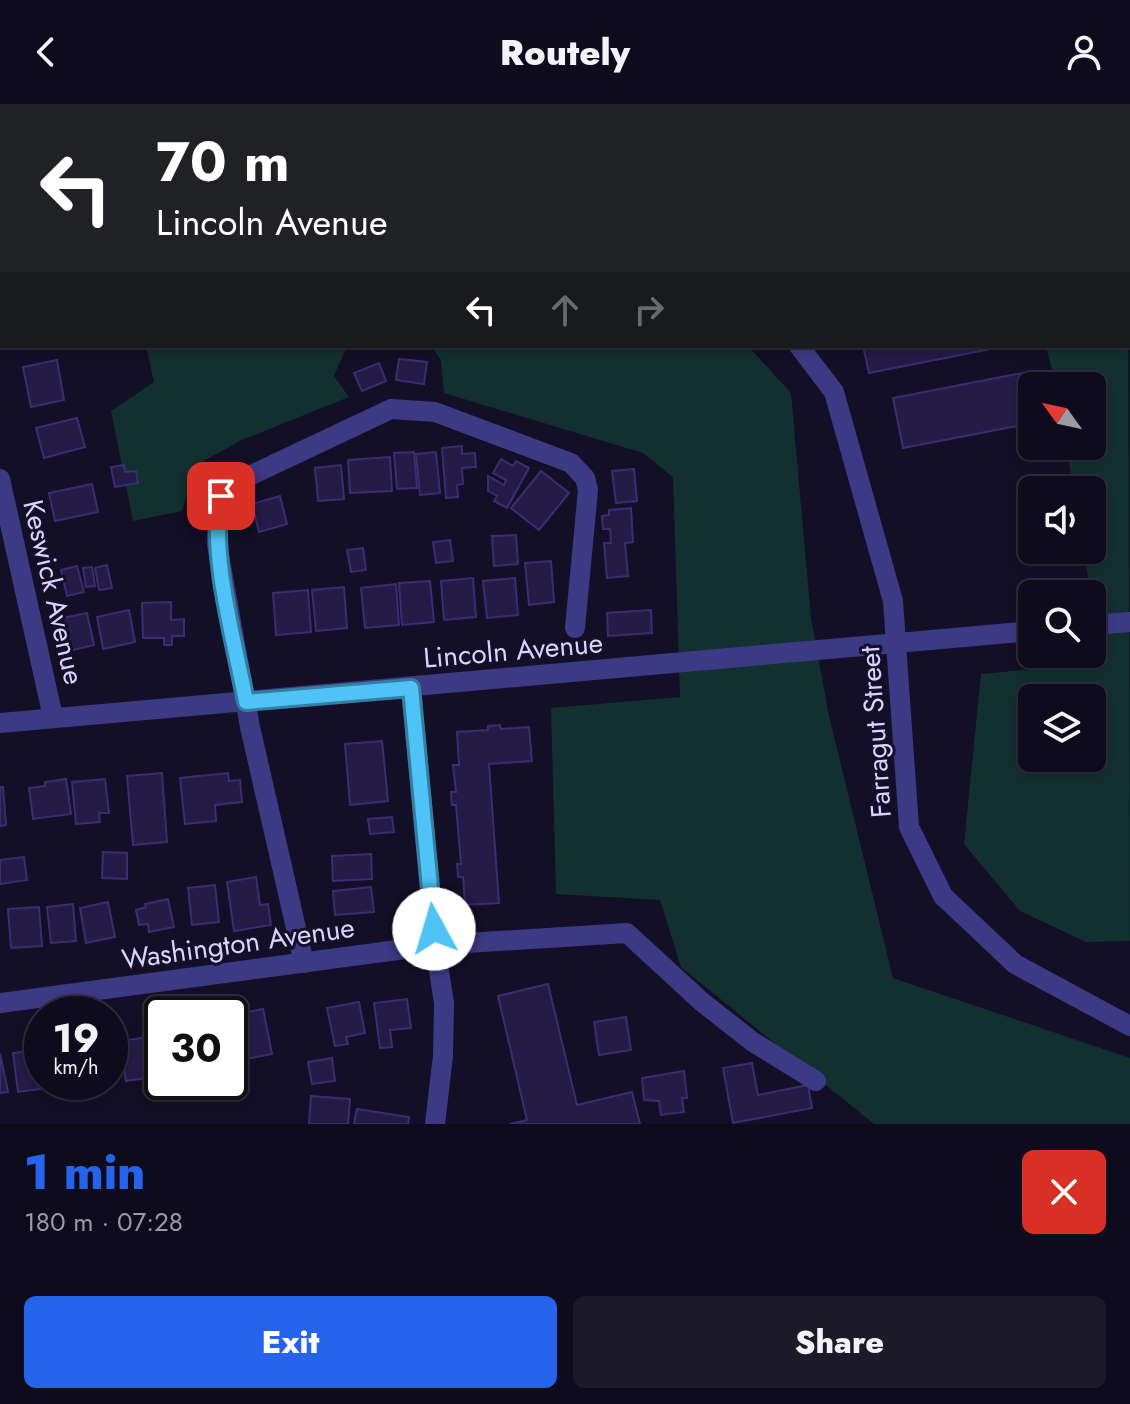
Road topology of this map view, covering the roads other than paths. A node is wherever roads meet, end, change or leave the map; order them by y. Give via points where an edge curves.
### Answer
1 (801, 348) edge
2 (0, 479) edge
3 (1130, 622) edge
4 (1106, 624) edge
5 (575, 628) dead end
6 (1018, 632) edge
7 (411, 688) junction
8 (246, 702) junction
9 (53, 717) junction
10 (0, 723) edge
11 (435, 945) junction
12 (304, 963) junction
13 (0, 1003) edge
14 (1130, 1026) edge
15 (816, 1081) dead end
16 (435, 1124) edge

1 - 14 street, Farragut Street via 834,392 893,601 909,827 943,896 1015,964
2 - 9 street, Keswick Avenue
3 - 4 street
5 - 8 street via 588,490 578,469 435,412 391,409 238,478 221,496 217,544
6 - 7 street, Lincoln Avenue
7 - 8 street, Lincoln Avenue
7 - 11 street
8 - 9 street, Lincoln Avenue
8 - 12 street
9 - 10 street, Lincoln Avenue
11 - 12 street, Washington Avenue
11 - 15 street, Washington Avenue via 627,933 753,1042
11 - 16 street via 444,1003
12 - 13 street, Washington Avenue

